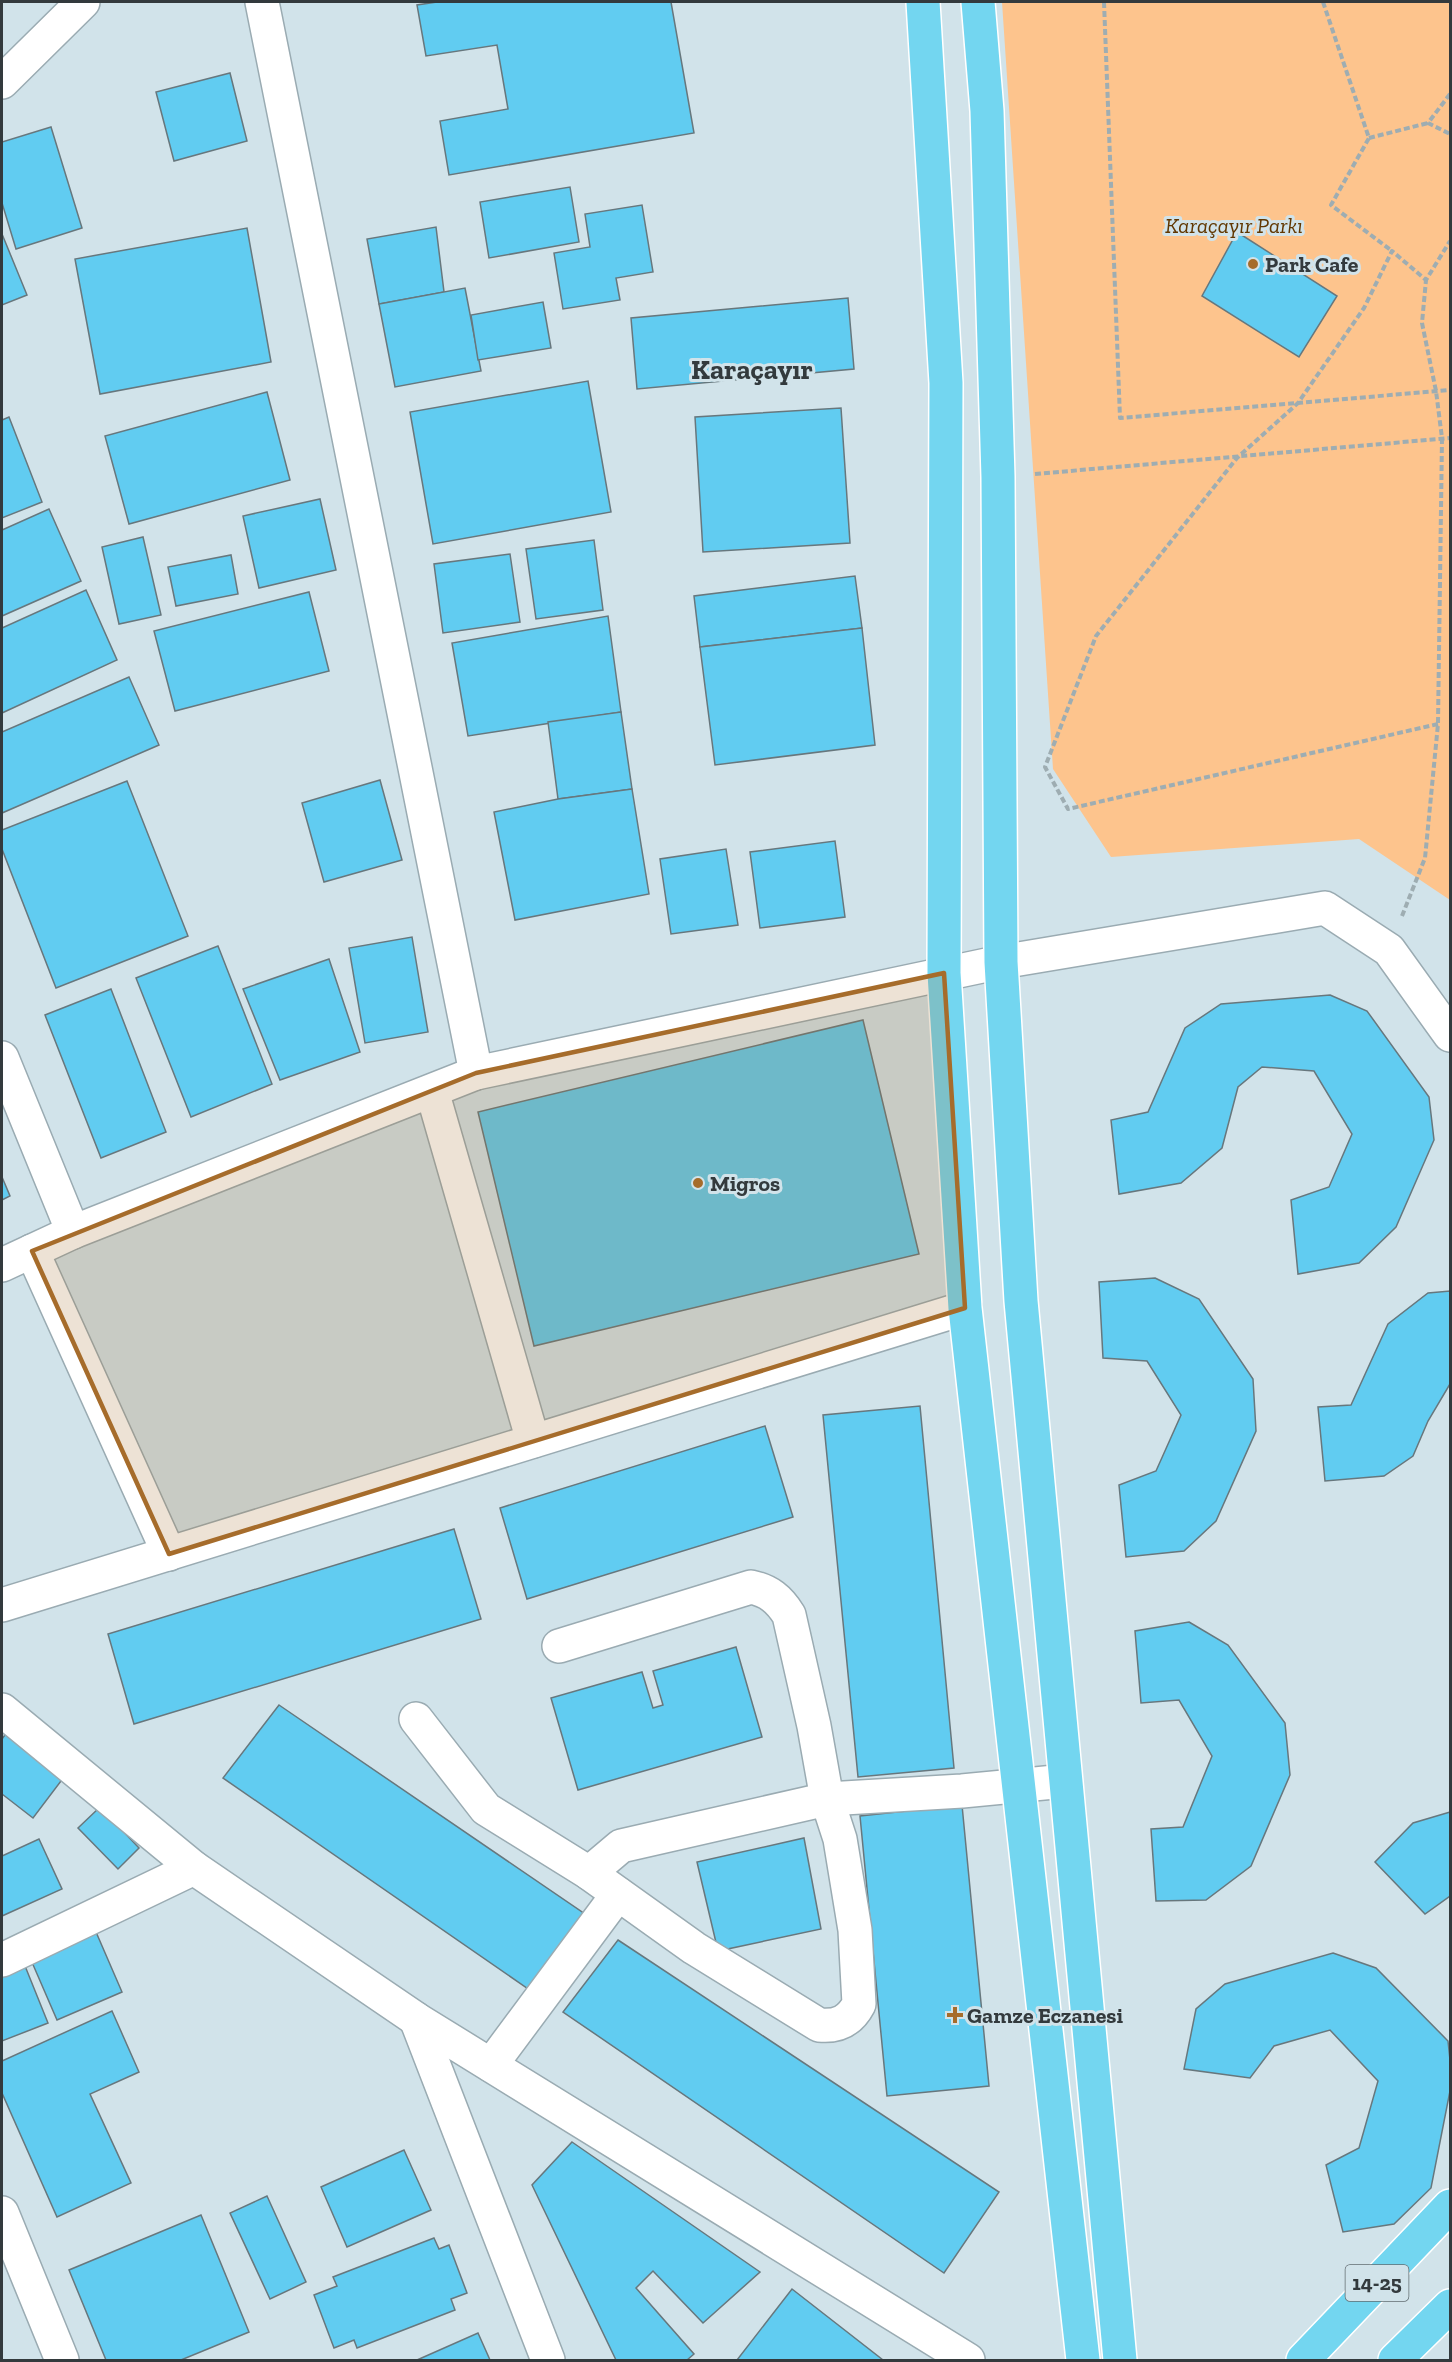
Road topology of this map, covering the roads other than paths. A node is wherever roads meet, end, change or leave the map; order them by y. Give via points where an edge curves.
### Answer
1 (83, 2) edge
2 (262, 2) edge
3 (923, 2) edge
4 (978, 2) edge
5 (2, 82) edge
6 (1001, 962) junction
7 (944, 973) junction
8 (1450, 1035) edge
9 (2, 1058) edge
10 (476, 1073) junction
11 (432, 1091) junction
12 (73, 1232) junction
13 (32, 1251) junction
14 (2, 1265) edge
15 (964, 1308) junction
16 (533, 1441) junction
17 (169, 1554) junction
18 (2, 1605) edge
19 (560, 1646) dead end
20 (2, 1710) edge
21 (416, 1719) dead end
22 (1065, 1781) junction
23 (1019, 1787) junction
24 (827, 1799) junction
25 (194, 1868) junction
26 (589, 1873) junction
27 (618, 1894) junction
28 (2, 1960) edge
29 (416, 2019) junction
30 (491, 2066) junction
31 (1450, 2206) edge
32 (2, 2213) edge
33 (1450, 2306) edge
34 (62, 2361) edge
35 (548, 2361) edge
36 (968, 2361) edge
37 (1083, 2361) edge
38 (1120, 2361) edge
39 (1303, 2361) edge
40 (1395, 2361) edge

1 - 5 street
2 - 10 street
3 - 7 main road via 946,383
4 - 6 main road via 987,111 998,477
6 - 7 street
6 - 8 street via 1324,908 1389,950
6 - 22 main road via 1022,1301
7 - 10 street
7 - 15 main road
9 - 12 street
10 - 11 street
11 - 12 street
11 - 16 street
12 - 13 street
13 - 14 street
13 - 17 street
15 - 16 street
15 - 23 main road
16 - 17 street
17 - 18 street
19 - 24 street via 751,1587 772,1594 789,1615
20 - 25 street
21 - 26 street via 486,1809
22 - 23 street
22 - 38 main road
23 - 24 street
23 - 37 main road
24 - 26 street via 621,1846
24 - 27 street via 840,1839 855,1930 859,2004 843,2022 819,2025
25 - 28 street
25 - 29 street
26 - 27 street
27 - 30 street
29 - 30 street
29 - 35 street
30 - 36 street
31 - 39 main road, 14-25
32 - 34 street
33 - 40 main road, 14-25

